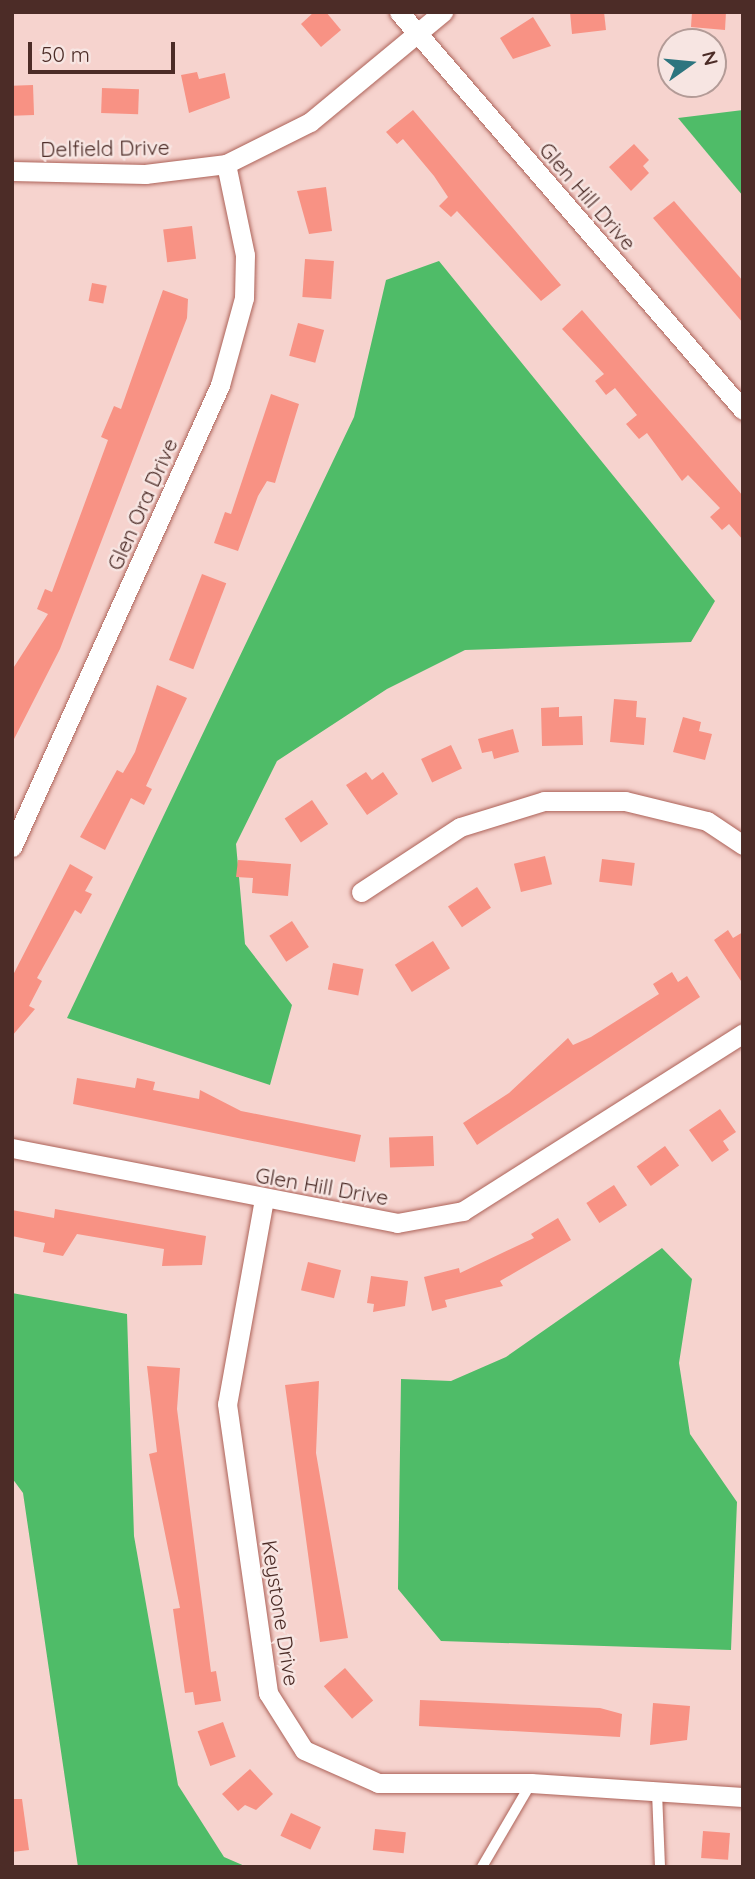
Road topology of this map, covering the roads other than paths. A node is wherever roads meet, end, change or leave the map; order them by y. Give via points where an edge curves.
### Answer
1 (400, 12) edge
2 (443, 12) edge
3 (417, 33) junction
4 (226, 164) junction
5 (12, 172) edge
6 (743, 410) edge
7 (743, 845) edge
8 (12, 847) edge
9 (361, 892) dead end
10 (743, 1033) edge
11 (12, 1148) edge
12 (264, 1199) junction
13 (531, 1783) junction
14 (657, 1791) junction
15 (743, 1797) edge
16 (482, 1867) edge
17 (660, 1867) edge

1 - 3 street, Glen Hill Drive
2 - 3 street, Delfield Drive
3 - 4 street, Delfield Drive via 310,122
3 - 6 street, Glen Hill Drive
4 - 5 street, Delfield Drive via 145,174
4 - 8 street, Glen Ora Drive via 245,255 244,288 220,385
7 - 9 street via 707,821 625,801 544,801 460,827
10 - 12 street, Glen Hill Drive via 463,1211 397,1223
11 - 12 street, Glen Hill Drive
12 - 13 street, Keystone Drive via 227,1404 268,1693 304,1750 378,1783
13 - 14 street, Keystone Drive
13 - 16 lane
14 - 15 street, Keystone Drive
14 - 17 lane

